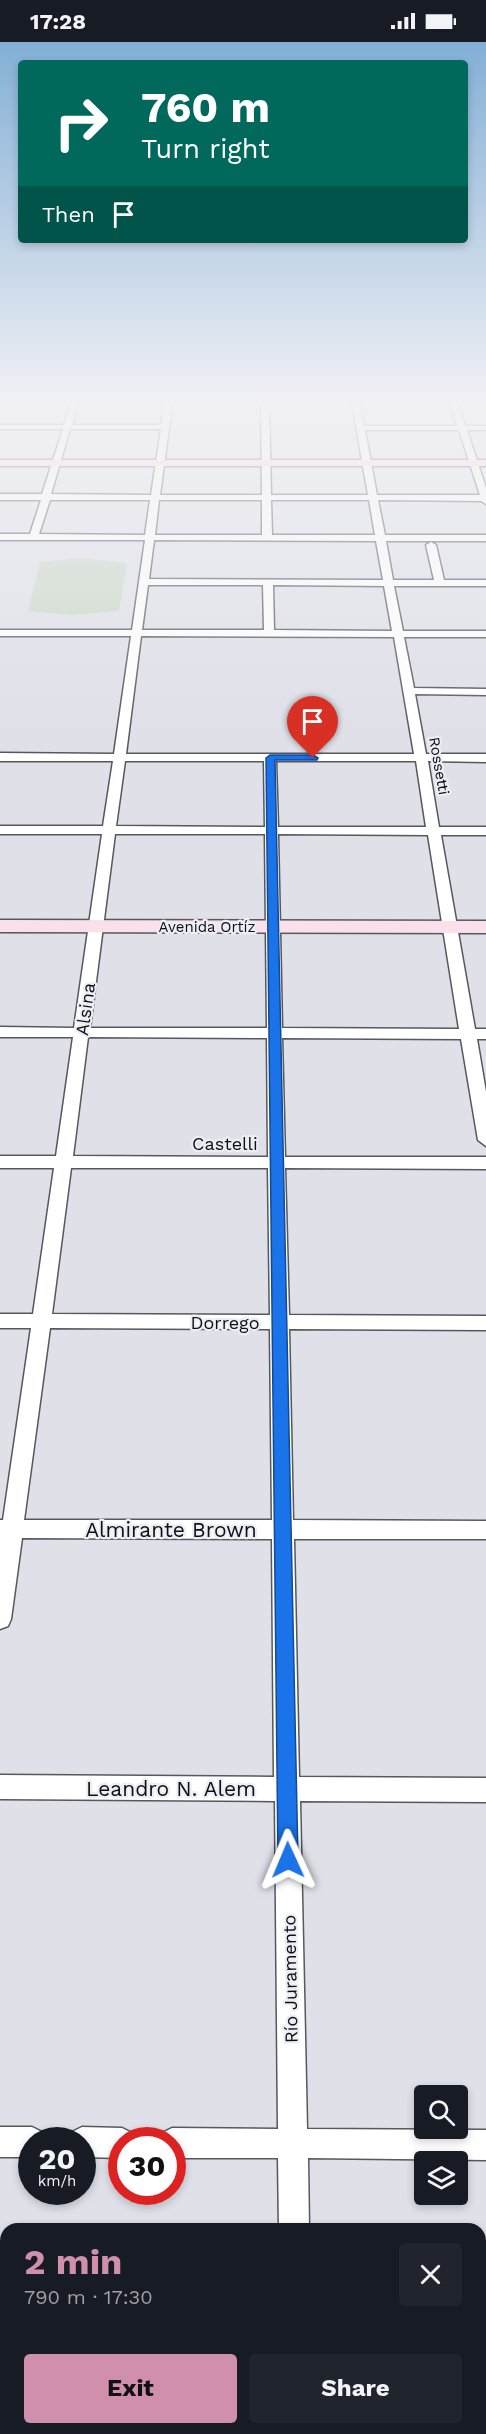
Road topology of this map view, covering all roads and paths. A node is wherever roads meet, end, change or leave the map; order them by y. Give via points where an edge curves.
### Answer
1 (42, 510) edge
2 (153, 510) edge
3 (266, 510) edge
4 (375, 510) edge
5 (0, 537) edge
6 (34, 537) junction
7 (150, 537) junction
8 (267, 537) junction
9 (380, 538) junction
10 (486, 538) edge
11 (431, 545) dead end
12 (144, 582) junction
13 (268, 582) junction
14 (389, 583) junction
15 (440, 583) junction
16 (486, 583) edge
17 (0, 633) edge
18 (137, 633) junction
19 (268, 633) junction
20 (398, 634) junction
21 (486, 634) edge
22 (409, 691) junction
23 (486, 692) edge
24 (0, 757) edge
25 (120, 757) junction
26 (270, 758) junction
27 (421, 758) junction
28 (486, 758) edge
29 (0, 830) edge
30 (110, 830) junction
31 (272, 831) junction
32 (433, 831) junction
33 (486, 831) edge
34 (0, 926) edge
35 (97, 926) junction
36 (273, 927) junction
37 (450, 927) junction
38 (486, 927) edge
39 (0, 1032) edge
40 (82, 1032) junction
41 (275, 1033) junction
42 (468, 1034) junction
43 (486, 1034) edge
44 (486, 1140) edge
45 (0, 1162) edge
46 (64, 1162) junction
47 (277, 1163) junction
48 (486, 1163) edge
49 (0, 1321) edge
50 (41, 1321) junction
51 (279, 1322) junction
52 (486, 1323) edge
53 (6, 1528) edge
54 (282, 1529) junction
55 (486, 1530) edge
56 (0, 1618) edge
57 (0, 1787) edge
58 (287, 1789) junction
59 (486, 1790) edge
60 (0, 2142) edge
61 (18, 2142) edge
62 (186, 2143) edge
63 (292, 2144) junction
64 (486, 2145) edge
65 (294, 2223) edge

1 - 6 street
2 - 7 street, Alsina
3 - 8 street
4 - 9 street, Rossetti
5 - 6 street
6 - 7 street
7 - 8 street
7 - 12 street, Alsina
8 - 9 street
9 - 10 street
9 - 14 street, Rossetti
11 - 15 street
12 - 13 street
12 - 18 street, Alsina
13 - 14 street
13 - 19 street
14 - 15 street
14 - 20 street, Rossetti
15 - 16 street
17 - 18 street
18 - 19 street
18 - 25 street, Alsina
19 - 20 street
20 - 21 street
20 - 22 street, Rossetti
22 - 23 street
22 - 27 street, Rossetti
24 - 25 street
25 - 26 street
25 - 30 street, Alsina
26 - 27 street
26 - 31 street, Río Juramento
27 - 28 street
27 - 32 street, Rossetti
29 - 30 street
30 - 31 street
30 - 35 street, Alsina
31 - 32 street
31 - 36 street, Río Juramento
32 - 33 street
32 - 37 street, Rossetti
34 - 35 main road, Avenida Ortíz
35 - 36 main road, Avenida Ortíz
35 - 40 street, Alsina
36 - 37 main road, Avenida Ortíz
36 - 41 street, Río Juramento
37 - 38 main road, Avenida Ortíz
37 - 42 street, Rossetti
39 - 40 street
40 - 41 street
40 - 46 street, Alsina
41 - 42 street
41 - 47 street, Río Juramento
42 - 43 street
42 - 44 street, Rossetti
45 - 46 street, Castelli
46 - 47 street, Castelli
46 - 50 street, Alsina
47 - 48 street, Castelli
47 - 51 street, Río Juramento
49 - 50 street, Dorrego
50 - 51 street, Dorrego
50 - 53 street, Alsina
51 - 52 street, Dorrego
51 - 54 street, Río Juramento
53 - 54 street, Almirante Brown
53 - 56 street, Alsina
54 - 55 street, Almirante Brown
54 - 58 street, Río Juramento
57 - 58 street, Leandro N. Alem
58 - 59 street, Leandro N. Alem
58 - 63 street, Río Juramento
60 - 61 street
62 - 63 street
63 - 64 street
63 - 65 street, Río Juramento

